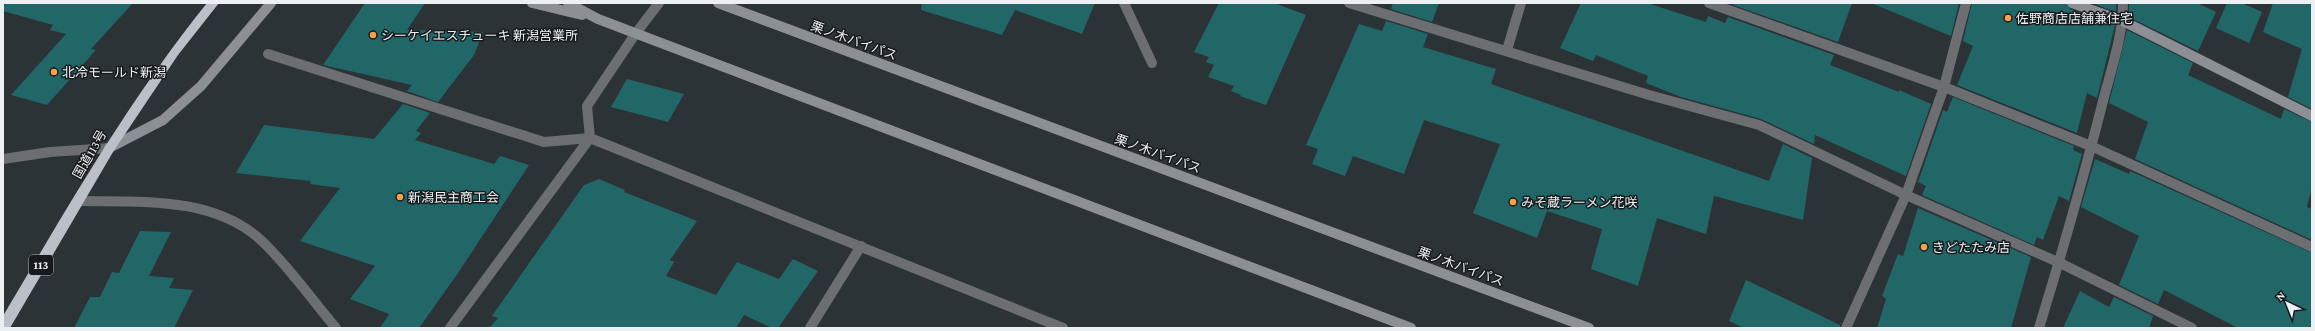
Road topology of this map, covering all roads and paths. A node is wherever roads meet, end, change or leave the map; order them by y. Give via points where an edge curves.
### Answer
1 (213, 3) edge
2 (271, 3) edge
3 (532, 3) edge
4 (568, 3) edge
5 (660, 3) edge
6 (718, 3) edge
7 (1124, 3) edge
8 (1349, 3) edge
9 (1521, 3) edge
10 (1709, 3) edge
11 (1966, 3) edge
12 (2072, 3) edge
13 (2123, 3) edge
14 (598, 18) junction
15 (2123, 21) junction
16 (636, 33) junction
17 (1507, 50) junction
18 (268, 54) dead end
19 (1152, 64) dead end
20 (1944, 87) junction
21 (2312, 116) edge
22 (590, 138) junction
23 (2092, 146) junction
24 (109, 148) junction
25 (3, 159) edge
26 (1906, 195) junction
27 (79, 201) junction
28 (861, 246) junction
29 (2312, 247) edge
30 (2060, 262) junction
31 (3, 328) edge
32 (336, 328) edge
33 (450, 328) edge
34 (810, 328) edge
35 (1063, 328) edge
36 (1411, 328) edge
37 (1589, 328) edge
38 (1846, 328) edge
39 (2039, 328) edge
40 (2192, 328) edge

1 - 24 highway, 国道113号 / 113 via 169,58
2 - 24 main road via 200,86 163,120
3 - 14 main road
4 - 14 main road
5 - 16 street
6 - 37 main road, 栗ノ木バイパス
7 - 19 street
8 - 17 street
9 - 17 street
10 - 20 street
11 - 20 street
12 - 15 main road
13 - 15 street
14 - 16 main road
15 - 21 main road
15 - 23 street
16 - 22 street via 587,106
16 - 36 main road
17 - 26 street via 1649,95 1759,126
18 - 22 street via 544,142
20 - 23 street
20 - 26 street
22 - 28 street
22 - 33 street
23 - 29 street
23 - 30 street
24 - 25 street via 50,152
24 - 27 highway, 国道113号 / 113
26 - 30 street
26 - 38 street
27 - 31 highway, 国道113号 / 113
27 - 32 street via 159,202 200,208 234,221 263,242
28 - 34 street
28 - 35 street
30 - 39 street
30 - 40 street

